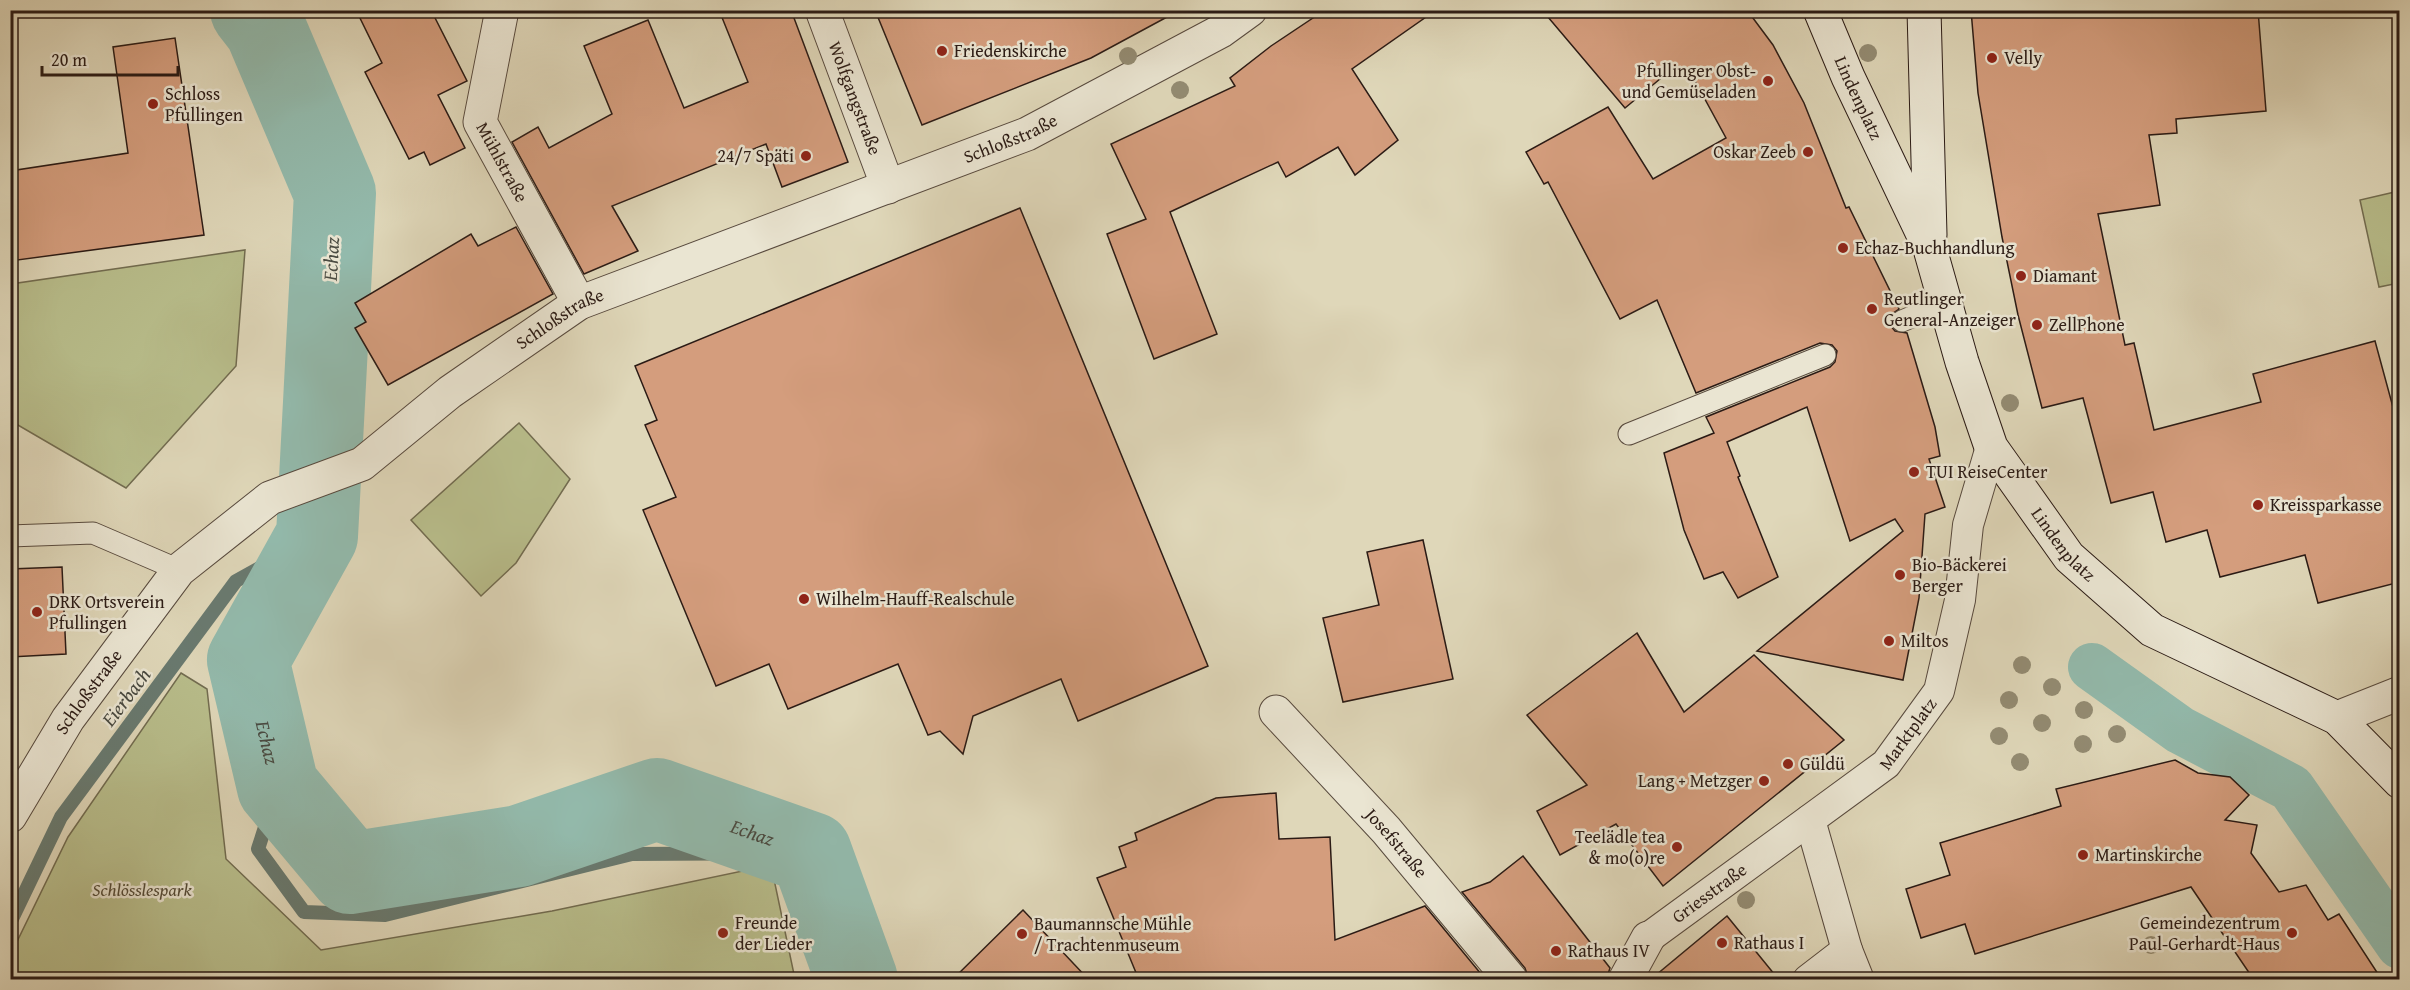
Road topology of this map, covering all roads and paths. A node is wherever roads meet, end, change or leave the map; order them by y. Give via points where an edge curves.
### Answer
1 (502, 10) edge
2 (822, 10) edge
3 (1250, 10) edge
4 (1820, 10) edge
5 (1924, 10) edge
6 (888, 187) junction
7 (1930, 249) junction
8 (579, 303) junction
9 (1945, 303) junction
10 (1902, 321) dead end
11 (1825, 355) dead end
12 (1629, 434) dead end
13 (1991, 447) junction
14 (10, 536) edge
15 (179, 570) junction
16 (2400, 693) edge
17 (1276, 712) dead end
18 (2337, 718) junction
19 (2400, 782) edge
20 (10, 816) edge
21 (1810, 820) junction
22 (1648, 938) joint
23 (1847, 950) junction
24 (1511, 980) edge
25 (1625, 980) edge
26 (1808, 980) edge
27 (1859, 980) edge

1 - 8 street, Mühlstraße via 480,122
2 - 6 street, Wolfgangstraße
3 - 6 street, Schloßstraße via 1221,31 1027,134
4 - 7 street, Lindenplatz
5 - 7 street, Lindenplatz
6 - 8 street, Schloßstraße
7 - 9 street, Lindenplatz
8 - 15 street, Schloßstraße via 450,392 362,464 270,498
9 - 10 lane
9 - 13 street, Lindenplatz
11 - 12 lane
13 - 18 street, Lindenplatz via 2069,557 2152,630
13 - 21 street, Marktplatz via 1968,525 1960,600 1939,691 1886,764
14 - 15 lane via 93,533
15 - 20 street, Schloßstraße via 68,719
16 - 18 street
17 - 24 street, Josefstraße via 1386,830
18 - 19 street
21 - 22 street, Griesstraße
21 - 23 street
22 - 25 street, Griesstraße
23 - 26 street
23 - 27 street

